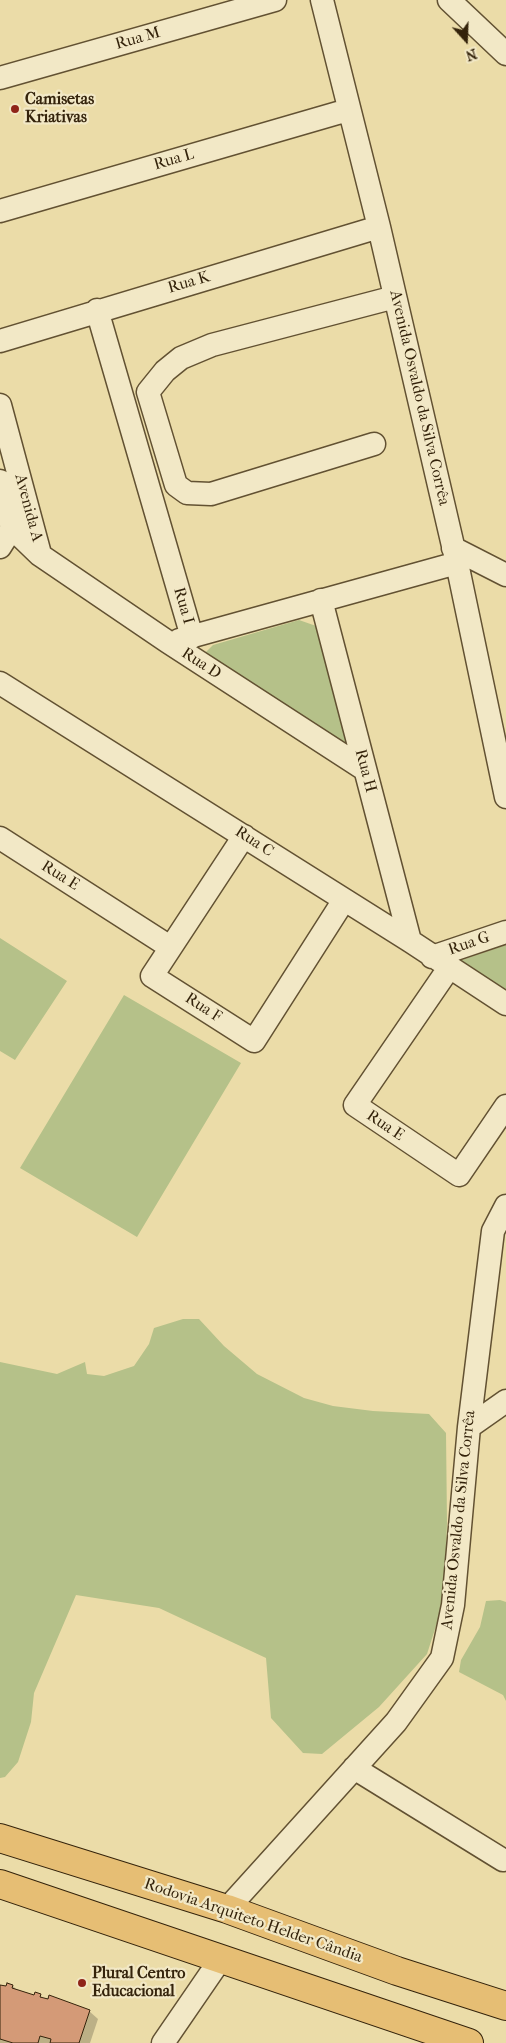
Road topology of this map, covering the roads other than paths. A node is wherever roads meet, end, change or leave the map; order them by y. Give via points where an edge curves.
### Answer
1 (275, 0) edge
2 (322, 0) edge
3 (449, 0) edge
4 (506, 54) edge
5 (0, 78) edge
6 (348, 110) junction
7 (0, 211) edge
8 (379, 227) junction
9 (395, 297) junction
10 (97, 310) junction
11 (0, 341) edge
12 (0, 405) edge
13 (374, 444) dead end
14 (0, 481) edge
15 (12, 528) junction
16 (0, 547) edge
17 (40, 555) junction
18 (455, 555) junction
19 (506, 575) edge
20 (321, 600) junction
21 (192, 637) junction
22 (168, 642) junction
23 (0, 683) edge
24 (364, 769) junction
25 (506, 797) edge
26 (244, 836) junction
27 (0, 838) edge
28 (344, 900) junction
29 (506, 932) edge
30 (410, 941) junction
31 (170, 947) junction
32 (440, 962) junction
33 (506, 1004) edge
34 (506, 1106) edge
35 (506, 1206) edge
36 (506, 1401) edge
37 (469, 1427) junction
38 (354, 1768) junction
39 (0, 1838) edge
40 (504, 1860) dead end
41 (0, 1884) edge
42 (227, 1909) junction
43 (220, 1960) junction
44 (506, 2006) edge
45 (163, 2043) edge
46 (468, 2043) edge

1 - 5 street, Rua M
2 - 6 street, Avenida Osvaldo da Silva Corrêa
3 - 4 street
6 - 7 street, Rua L
6 - 8 street, Avenida Osvaldo da Silva Corrêa
8 - 9 street, Avenida Osvaldo da Silva Corrêa
8 - 10 street, Rua K
9 - 13 street via 212,345 181,358 148,392 176,484 187,494 211,494
9 - 18 street, Avenida Osvaldo da Silva Corrêa
10 - 11 street, Rua K
10 - 21 street, Rua I
12 - 17 street, Avenida A
14 - 15 street, Avenida A
15 - 16 street
15 - 17 street, Avenida A
17 - 22 street, Rua D
18 - 19 street
18 - 20 street, Rua I
18 - 25 street, Avenida Osvaldo da Silva Corrêa
20 - 21 street, Rua I
20 - 24 street, Rua H
21 - 22 street
22 - 24 street, Rua D
23 - 26 street, Rua C
24 - 30 street, Rua H
26 - 28 street, Rua C
26 - 31 street, Rua F
27 - 31 street, Rua E
28 - 30 street, Rua C
28 - 31 street, Rua F via 254,1041 152,976
29 - 32 street, Rua G
30 - 32 street, Rua C
32 - 33 street, Rua C
32 - 34 street, Rua E via 355,1105 459,1175
35 - 37 street, Avenida Osvaldo da Silva Corrêa via 493,1231
36 - 37 street
37 - 38 street, Avenida Osvaldo da Silva Corrêa via 453,1605 442,1658 396,1722
38 - 40 street
38 - 42 street, Avenida Osvaldo da Silva Corrêa
39 - 42 main road, Rodovia Arquiteto Helder Cândia
41 - 43 main road
42 - 44 main road, Rodovia Arquiteto Helder Cândia via 396,1971
43 - 45 street
43 - 46 main road

